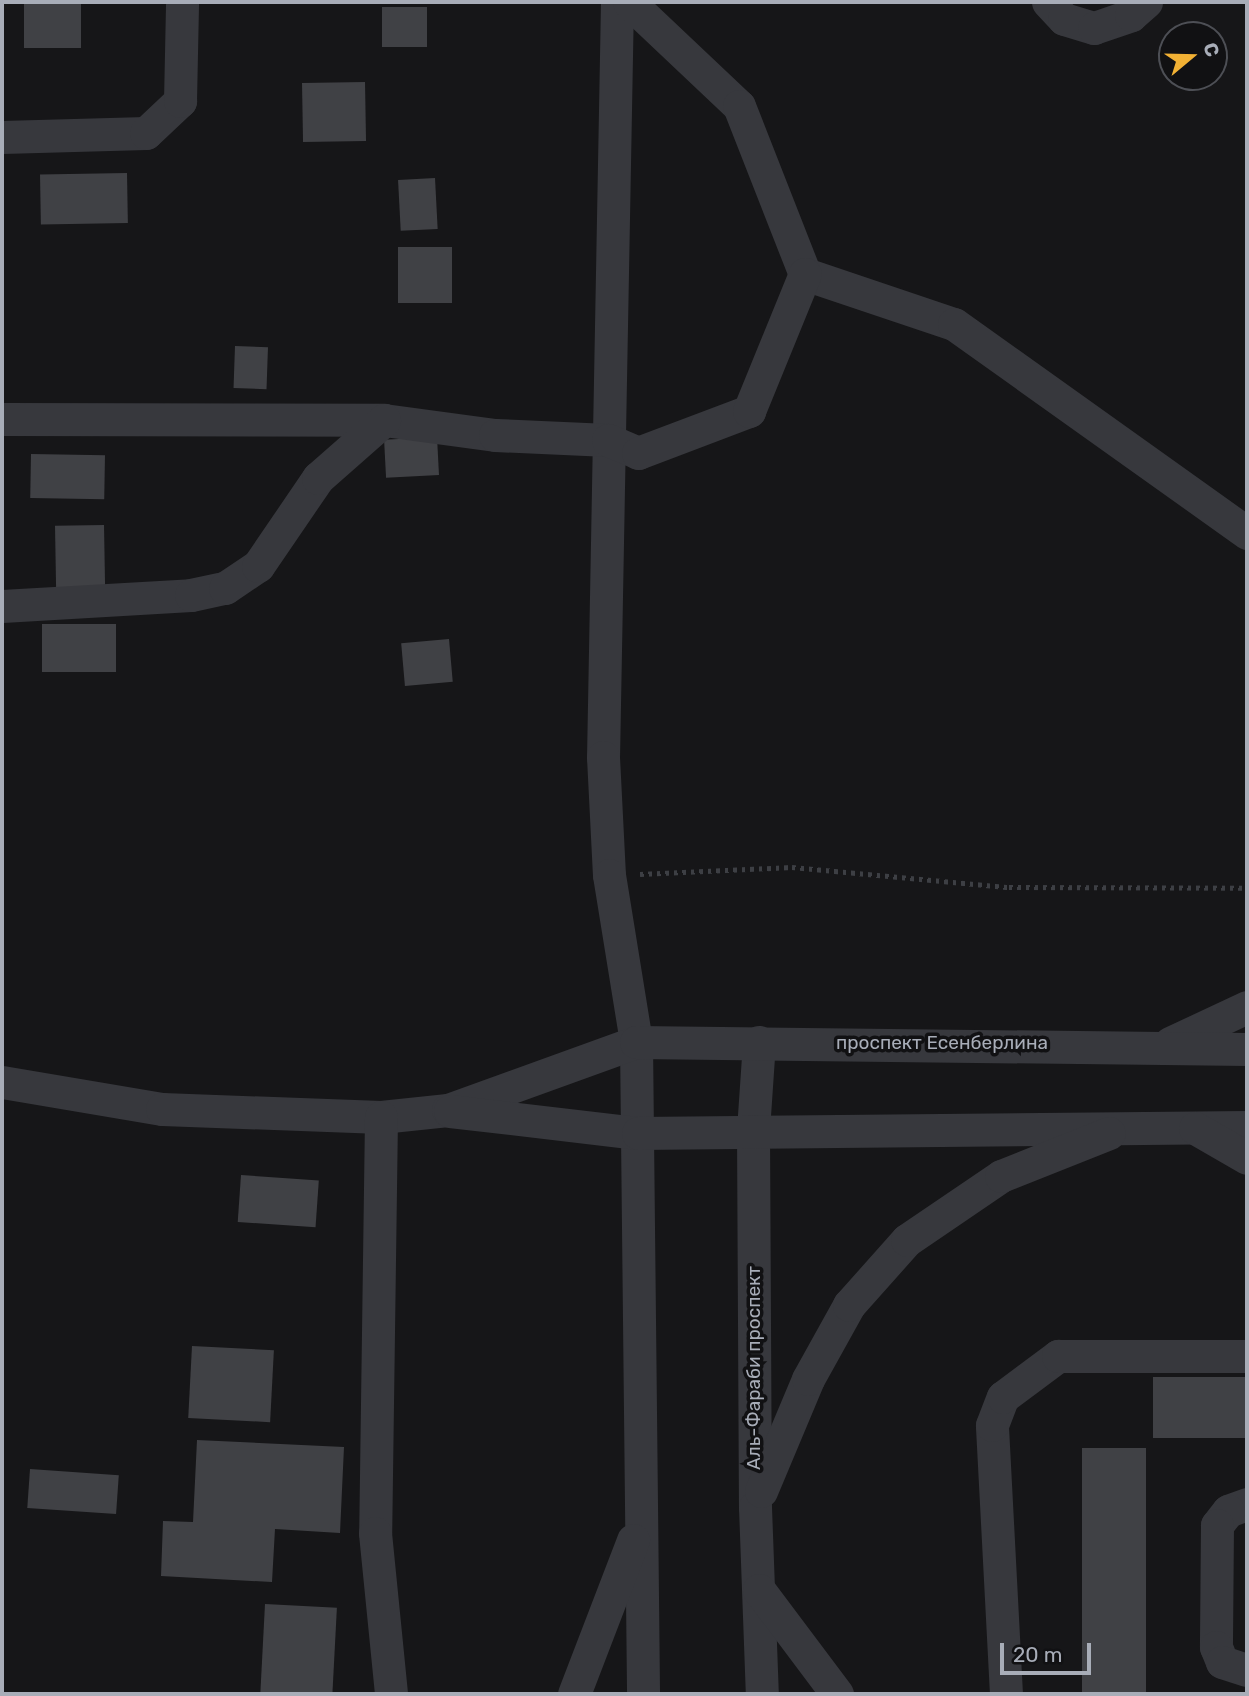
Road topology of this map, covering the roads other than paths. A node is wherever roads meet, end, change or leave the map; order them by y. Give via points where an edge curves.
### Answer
1 (182, 2) edge
2 (617, 2) edge
3 (629, 2) edge
4 (1048, 2) edge
5 (1146, 2) edge
6 (2, 137) edge
7 (804, 274) junction
8 (2, 419) edge
9 (384, 420) junction
10 (608, 440) junction
11 (1247, 533) edge
12 (2, 606) edge
13 (1247, 1007) edge
14 (636, 1042) junction
15 (759, 1042) junction
16 (1164, 1045) junction
17 (1247, 1049) edge
18 (2, 1082) edge
19 (448, 1110) junction
20 (381, 1117) junction
21 (1130, 1125) junction
22 (1190, 1125) junction
23 (1247, 1127) edge
24 (753, 1131) junction
25 (638, 1133) junction
26 (1247, 1158) edge
27 (1247, 1356) edge
28 (1247, 1504) edge
29 (755, 1507) junction
30 (640, 1521) junction
31 (759, 1590) junction
32 (1247, 1670) edge
33 (391, 1694) edge
34 (575, 1694) edge
35 (643, 1694) edge
36 (762, 1694) edge
37 (837, 1694) edge
38 (1006, 1694) edge

1 - 6 street via 180,101 146,133
2 - 10 street
3 - 7 street via 739,106
4 - 5 street via 1064,19 1094,28 1131,15
7 - 10 street via 749,411 638,453
7 - 11 street via 954,324
8 - 9 street
9 - 10 street via 495,435
9 - 12 street via 318,478 258,566 225,588 191,595
10 - 14 street via 603,757 609,875
13 - 16 street
14 - 15 street, проспект Есенберлина
14 - 19 street, проспект Есенберлина
14 - 25 street
15 - 16 street, проспект Есенберлина
15 - 24 street, Аль-Фараби проспект
16 - 17 street, проспект Есенберлина
18 - 20 street via 162,1109
19 - 20 street
19 - 25 street
20 - 33 street via 375,1533
21 - 22 street
21 - 24 street
21 - 29 street via 1001,1176 907,1240 849,1306 808,1379
22 - 23 street
22 - 26 street
24 - 25 street
24 - 29 street, Аль-Фараби проспект
25 - 30 street
27 - 38 street via 1058,1356 1003,1397 992,1425
28 - 32 street via 1228,1511 1217,1525 1216,1647 1222,1662
29 - 31 street, Аль-Фараби проспект
30 - 34 street
30 - 35 street
31 - 36 street, Аль-Фараби проспект
31 - 37 street

